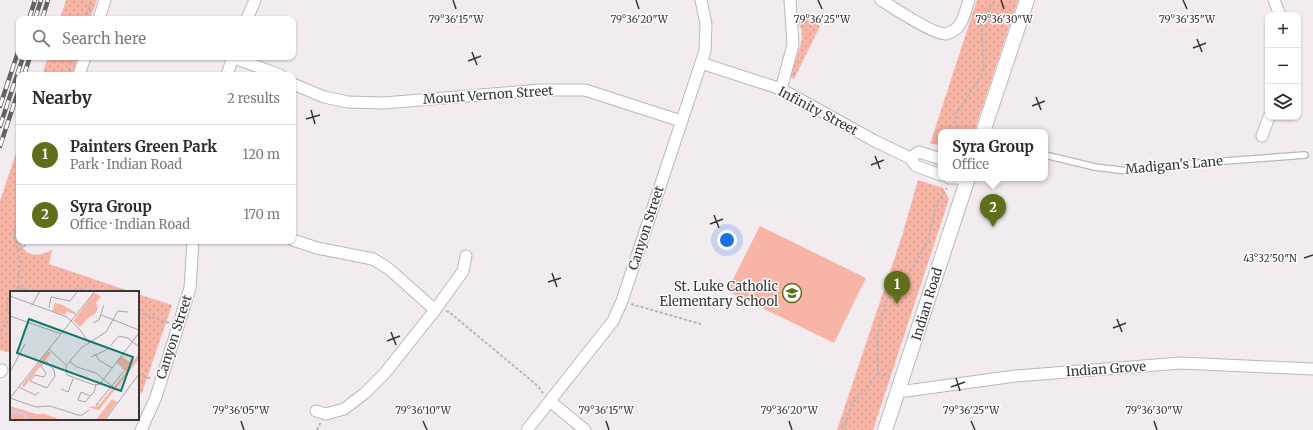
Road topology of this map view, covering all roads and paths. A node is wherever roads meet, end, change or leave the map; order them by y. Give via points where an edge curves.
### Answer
1 (92, 0) edge
2 (105, 0) edge
3 (255, 0) edge
4 (700, 0) edge
5 (790, 0) edge
6 (881, 0) edge
7 (970, 0) edge
8 (996, 0) edge
9 (1027, 0) edge
10 (1274, 0) edge
11 (1279, 12) edge
12 (86, 16) edge
13 (102, 16) edge
14 (248, 16) edge
15 (72, 60) edge
16 (84, 60) edge
17 (232, 60) edge
18 (241, 60) edge
19 (701, 63) junction
20 (68, 72) edge
21 (80, 72) edge
22 (228, 72) edge
23 (272, 72) edge
24 (296, 85) edge
25 (781, 89) junction
26 (1268, 120) edge
27 (681, 121) junction
28 (959, 129) edge
29 (985, 129) edge
30 (1262, 136) dead end
31 (1305, 155) dead end
32 (1048, 156) edge
33 (910, 158) junction
34 (938, 158) edge
35 (938, 175) edge
36 (946, 181) edge
37 (967, 181) edge
38 (16, 228) edge
39 (16, 241) edge
40 (296, 241) edge
41 (17, 244) edge
42 (27, 244) edge
43 (194, 244) edge
44 (19, 250) junction
45 (466, 256) dead end
46 (18, 288) junction
47 (14, 291) edge
48 (32, 291) edge
49 (68, 291) edge
50 (91, 291) edge
51 (10, 296) edge
52 (622, 301) junction
53 (435, 310) junction
54 (139, 312) edge
55 (10, 315) edge
56 (10, 318) edge
57 (701, 324) dead end
58 (178, 326) junction
59 (0, 331) edge
60 (1313, 369) edge
61 (139, 374) edge
62 (160, 382) junction
63 (899, 390) junction
64 (551, 402) junction
65 (316, 411) dead end
66 (141, 430) edge
67 (527, 430) edge
68 (585, 430) edge
69 (843, 430) edge
70 (886, 430) edge

1 - 12 path
2 - 13 street
3 - 14 street
4 - 19 street, Canyon Street via 706,24 705,52
5 - 25 street via 793,45
6 - 7 street via 919,23 946,34 957,28 963,20
8 - 28 path via 981,25 984,68 956,114 955,122
9 - 29 street
10 - 11 street
15 - 20 path
16 - 21 street
17 - 22 street
18 - 23 street
19 - 25 street, Infinity Street
19 - 27 street, Canyon Street
24 - 27 street, Mount Vernon Street via 324,97 348,102 384,103 540,90 585,90
25 - 33 street, Infinity Street
26 - 30 street
27 - 52 street, Canyon Street
31 - 32 lane, Madigan's Lane via 1127,171 1095,167
33 - 34 street via 919,152
33 - 35 street, Infinity Street via 916,166
36 - 69 path via 937,203 928,240 905,281 887,299 877,336 878,373 853,402
37 - 63 street, Indian Road
38 - 39 path
40 - 53 street via 317,248 374,259
41 - 44 path
42 - 44 path
43 - 58 street, Canyon Street via 190,288
44 - 46 path
45 - 53 street via 463,271
46 - 47 path
46 - 48 path
49 - 50 path via 79,288
51 - 55 path via 6,302
52 - 57 path
52 - 64 street, Canyon Street via 613,321
53 - 64 path via 449,312 538,386
53 - 65 street via 365,393 344,409 326,414
54 - 58 path
56 - 59 path
58 - 62 street, Canyon Street
60 - 63 street, Indian Grove via 1181,363 1015,376
61 - 62 path
62 - 66 street, Canyon Street
63 - 70 street, Indian Road
64 - 67 street, Canyon Street
64 - 68 street

